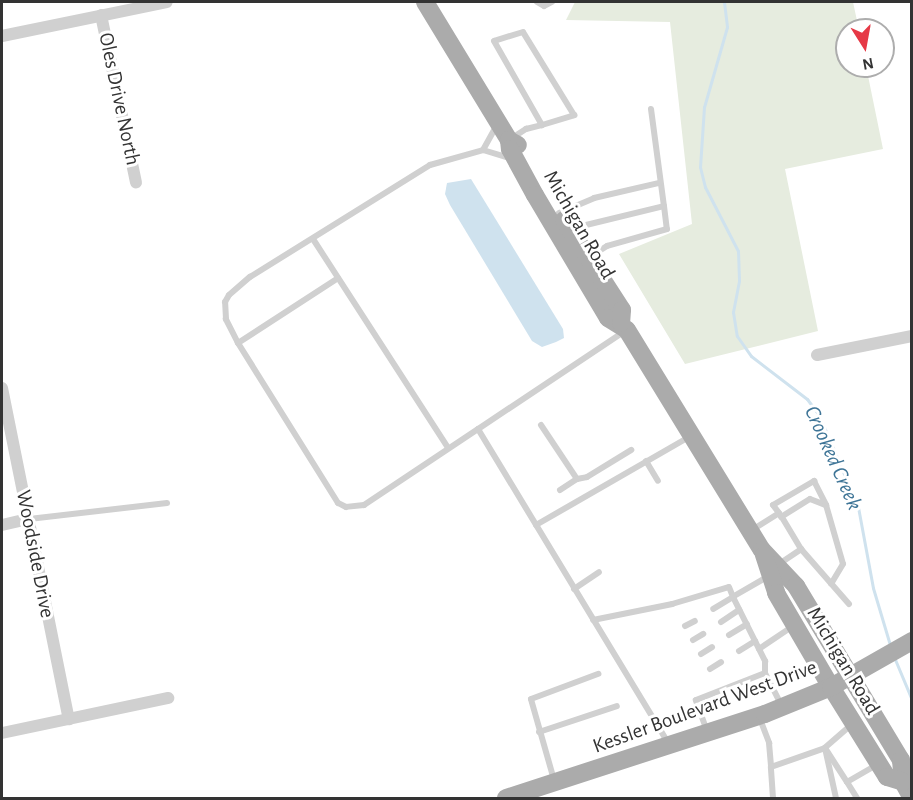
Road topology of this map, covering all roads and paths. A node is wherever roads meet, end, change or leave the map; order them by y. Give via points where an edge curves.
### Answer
1 (166, 2) edge
2 (425, 2) edge
3 (537, 2) edge
4 (552, 2) edge
5 (101, 15) junction
6 (2, 36) edge
7 (651, 109) dead end
8 (498, 121) junction
9 (542, 124) junction
10 (509, 140) junction
11 (483, 150) junction
12 (516, 160) junction
13 (136, 182) dead end
14 (659, 183) junction
15 (664, 206) junction
16 (560, 213) junction
17 (573, 234) junction
18 (313, 239) junction
19 (588, 258) junction
20 (338, 278) junction
21 (624, 326) junction
22 (912, 336) edge
23 (238, 343) junction
24 (817, 355) dead end
25 (2, 388) edge
26 (541, 425) dead end
27 (478, 429) junction
28 (693, 435) junction
29 (448, 448) junction
30 (631, 450) dead end
31 (646, 461) junction
32 (577, 479) junction
33 (658, 481) dead end
34 (560, 490) dead end
35 (167, 503) dead end
36 (826, 505) junction
37 (780, 515) junction
38 (28, 519) junction
39 (2, 525) edge
40 (536, 525) junction
41 (751, 531) junction
42 (801, 549) junction
43 (773, 570) junction
44 (599, 572) dead end
45 (831, 584) junction
46 (574, 589) junction
47 (733, 597) junction
48 (849, 604) dead end
49 (712, 609) dead end
50 (740, 610) junction
51 (593, 620) junction
52 (695, 621) dead end
53 (721, 622) dead end
54 (747, 624) junction
55 (795, 625) junction
56 (685, 626) dead end
57 (703, 634) dead end
58 (729, 635) dead end
59 (693, 640) dead end
60 (755, 641) junction
61 (912, 641) edge
62 (712, 647) dead end
63 (759, 649) junction
64 (739, 651) dead end
65 (701, 654) dead end
66 (721, 662) dead end
67 (710, 669) dead end
68 (765, 673) junction
69 (598, 674) dead end
70 (849, 677) junction
71 (831, 687) junction
72 (168, 698) dead end
73 (617, 706) dead end
74 (783, 708) junction
75 (759, 717) junction
76 (69, 719) junction
77 (854, 723) junction
78 (539, 732) junction
79 (2, 733) edge
80 (708, 734) junction
81 (670, 747) junction
82 (825, 748) junction
83 (879, 763) junction
84 (771, 768) junction
85 (847, 782) junction
86 (555, 783) junction
87 (907, 790) edge
88 (506, 798) edge
89 (773, 798) edge
90 (836, 798) edge
91 (857, 798) edge

1 - 5 street
2 - 8 main road, Michigan Road
3 - 4 lane via 544,6
5 - 6 street
5 - 13 street, Oles Drive North
7 - 14 lane
8 - 10 main road, Michigan Road
8 - 11 lane
9 - 9 lane via 494,41 523,32 573,115
9 - 10 lane
10 - 12 main road, Michigan Road
10 - 16 main road, Michigan Road via 519,146
11 - 12 lane
11 - 18 lane via 430,165
12 - 21 main road, Michigan Road via 608,318
14 - 15 lane
14 - 16 lane via 594,198
15 - 17 lane via 585,225
15 - 19 lane via 667,229 607,246
16 - 17 main road, Michigan Road
17 - 19 main road, Michigan Road
18 - 20 lane
18 - 23 lane via 229,295 224,310
19 - 21 main road, Michigan Road via 622,310
20 - 23 lane
20 - 29 lane
21 - 27 lane
21 - 28 main road, Michigan Road
22 - 24 street
23 - 29 lane via 338,502 346,507 364,505
25 - 38 street, Woodside Drive
26 - 32 lane
27 - 29 lane
27 - 40 lane
28 - 31 lane
28 - 41 main road, Michigan Road
30 - 32 lane
31 - 33 lane
31 - 40 lane
32 - 34 lane
35 - 38 lane
36 - 37 lane via 810,499
36 - 37 lane via 814,481 773,505
36 - 45 lane via 843,564
37 - 41 lane
37 - 42 lane
38 - 39 street
38 - 76 street, Woodside Drive
40 - 46 lane
41 - 43 main road, Michigan Road
42 - 43 lane
42 - 45 lane
43 - 47 lane
43 - 55 main road, Michigan Road
43 - 70 main road, Michigan Road via 796,586
44 - 46 lane
45 - 48 lane
46 - 51 lane
47 - 49 lane
47 - 50 lane
47 - 51 lane via 729,587 672,604
50 - 53 lane
50 - 54 lane
51 - 81 lane
52 - 56 lane
54 - 58 lane
54 - 60 lane
55 - 63 lane
55 - 71 main road, Michigan Road
57 - 59 lane
60 - 63 lane
60 - 64 lane
61 - 70 main road, Kessler Boulevard West Drive
62 - 65 lane
63 - 68 lane
66 - 67 lane
68 - 74 lane
68 - 80 lane via 696,700
69 - 78 lane via 531,699
70 - 71 main road, Kessler Boulevard West Drive
70 - 87 main road, Michigan Road via 901,760
71 - 74 main road, Kessler Boulevard West Drive
71 - 77 main road, Michigan Road
72 - 76 street
73 - 78 lane
74 - 75 main road, Kessler Boulevard West Drive
75 - 80 main road, Kessler Boulevard West Drive
75 - 84 lane
76 - 79 street
77 - 82 lane
77 - 83 main road, Michigan Road
78 - 86 lane
80 - 81 main road, Kessler Boulevard West Drive
81 - 86 main road, Kessler Boulevard West Drive
82 - 84 lane
82 - 85 lane
82 - 90 lane
83 - 85 lane
83 - 87 main road, Michigan Road via 887,777
84 - 89 lane
85 - 91 lane
86 - 88 main road, Kessler Boulevard West Drive

